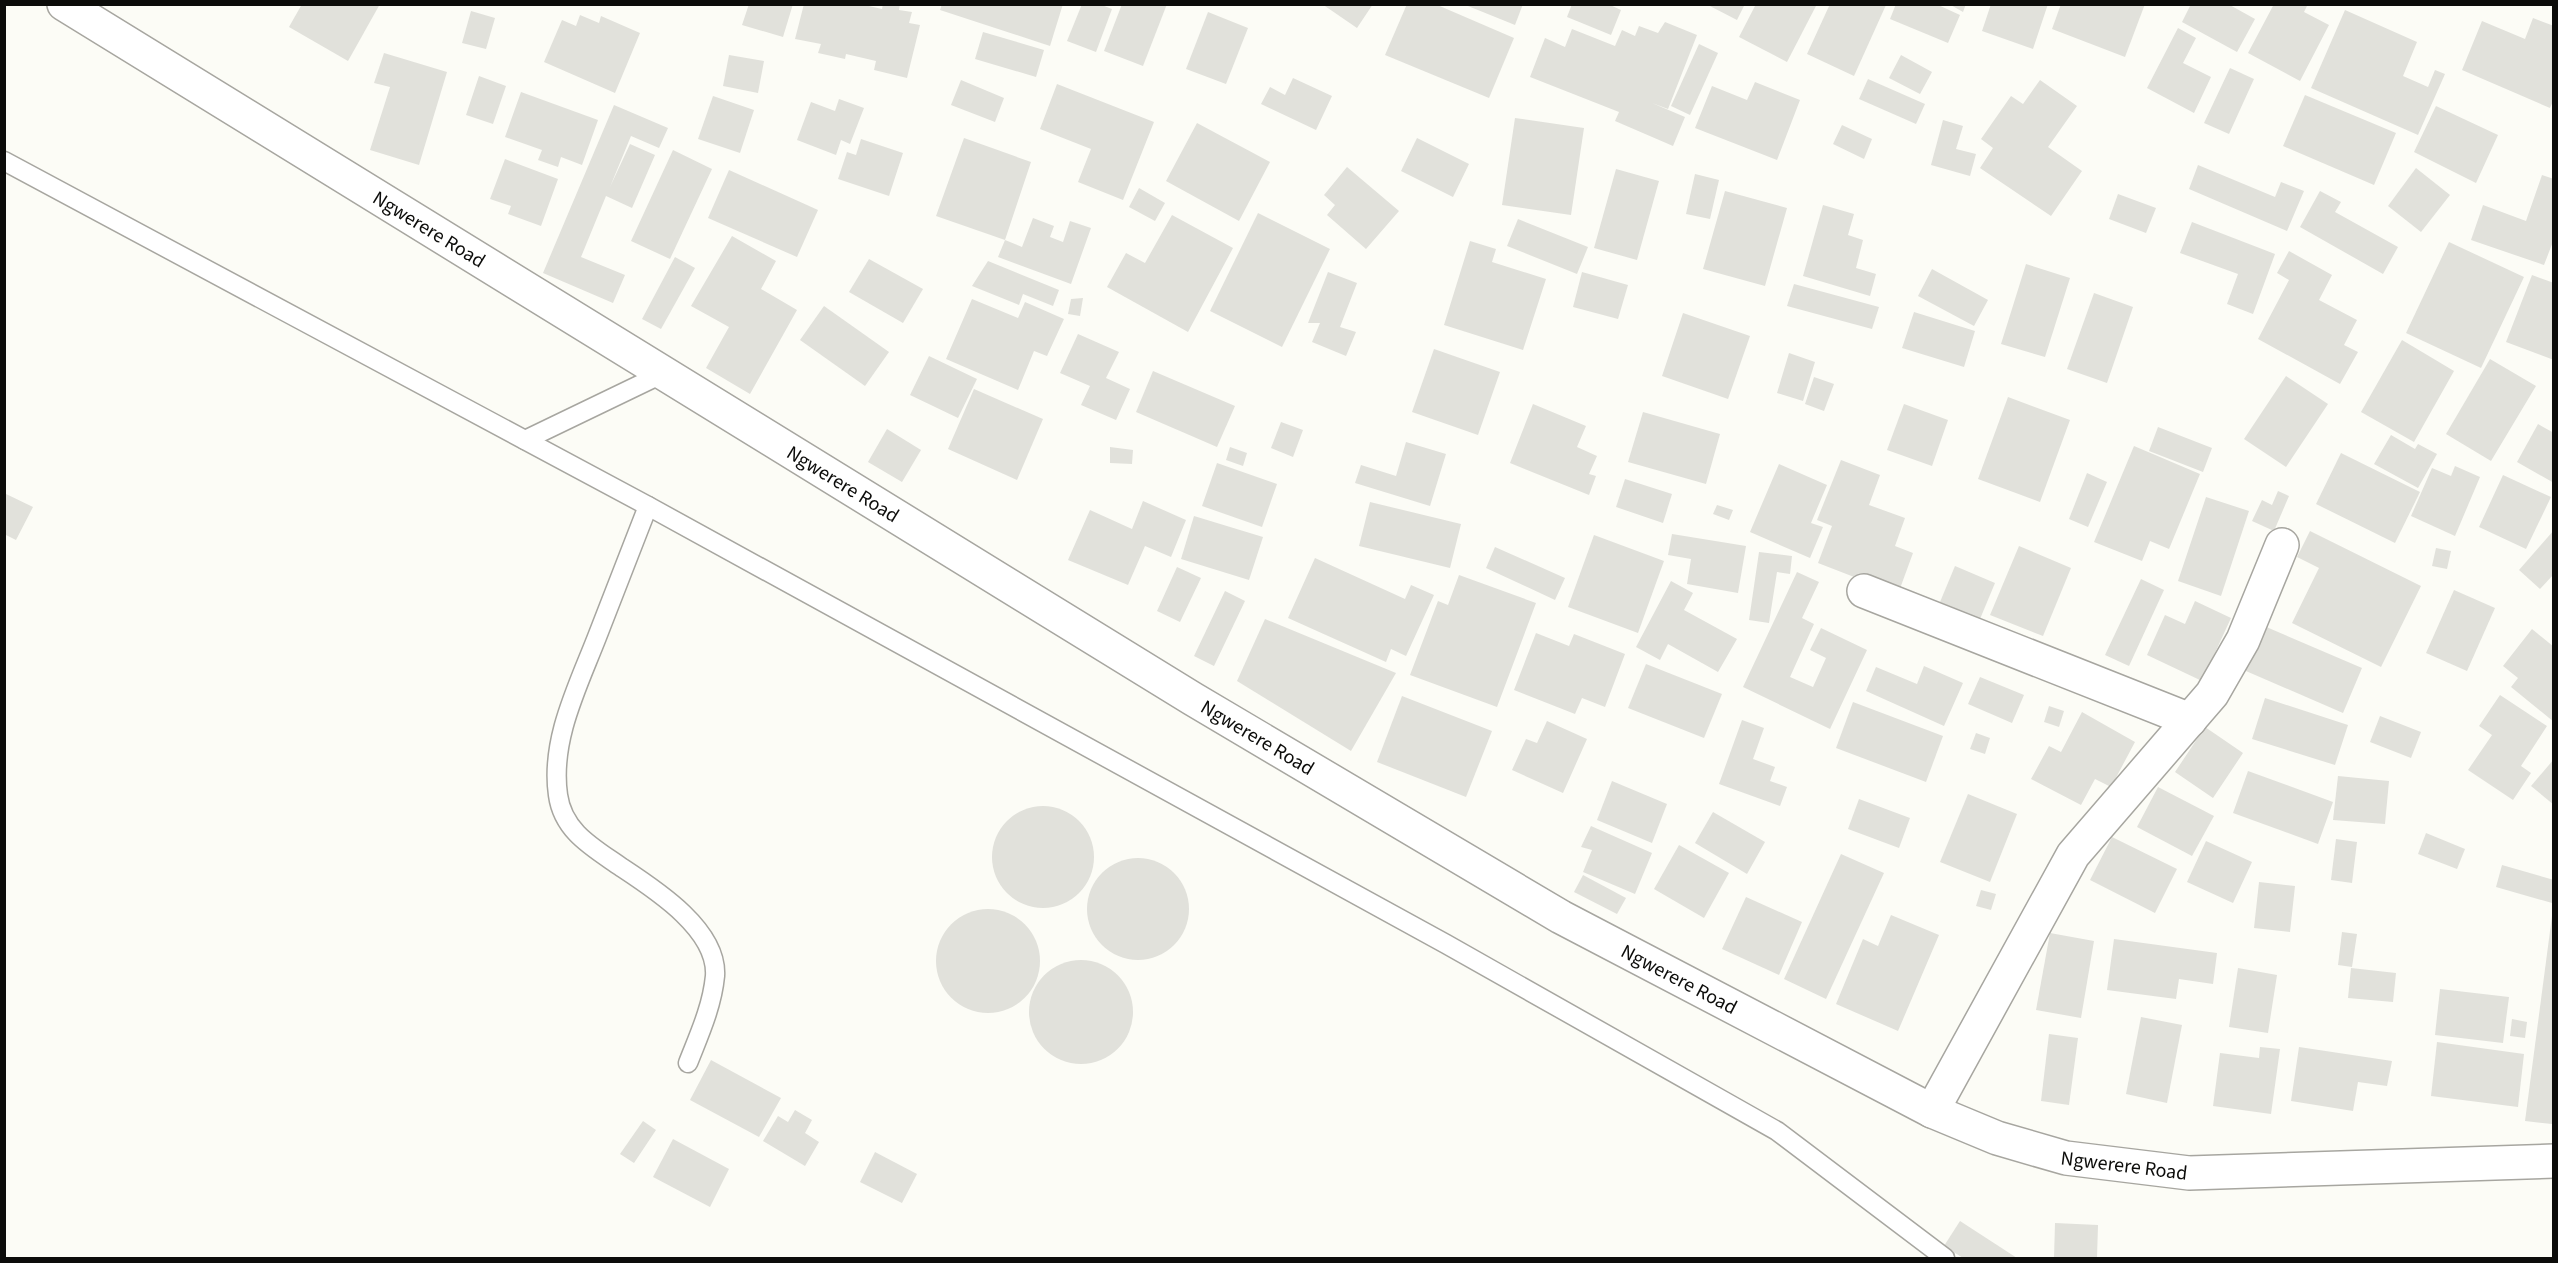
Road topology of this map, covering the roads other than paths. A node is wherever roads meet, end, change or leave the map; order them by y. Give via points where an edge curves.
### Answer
1 (72, 6) edge
2 (4, 161) edge
3 (664, 373) junction
4 (525, 440) junction
5 (648, 506) junction
6 (2282, 545) dead end
7 (1864, 591) dead end
8 (2190, 720) junction
9 (688, 1063) dead end
10 (1932, 1111) junction
11 (2553, 1161) edge
12 (1945, 1258) edge

1 - 3 street, Ngwerere Road
2 - 4 lane
3 - 4 lane
3 - 10 street, Ngwerere Road via 1193,699 1562,917
4 - 5 lane
5 - 9 lane via 564,724 558,795 569,825 589,847 691,920 707,941 715,974 707,1015
5 - 12 lane via 1777,1131
6 - 8 street via 2243,640 2212,694
7 - 8 street
8 - 10 street via 2073,855
10 - 11 street, Ngwerere Road via 1997,1138 2066,1158 2189,1173

